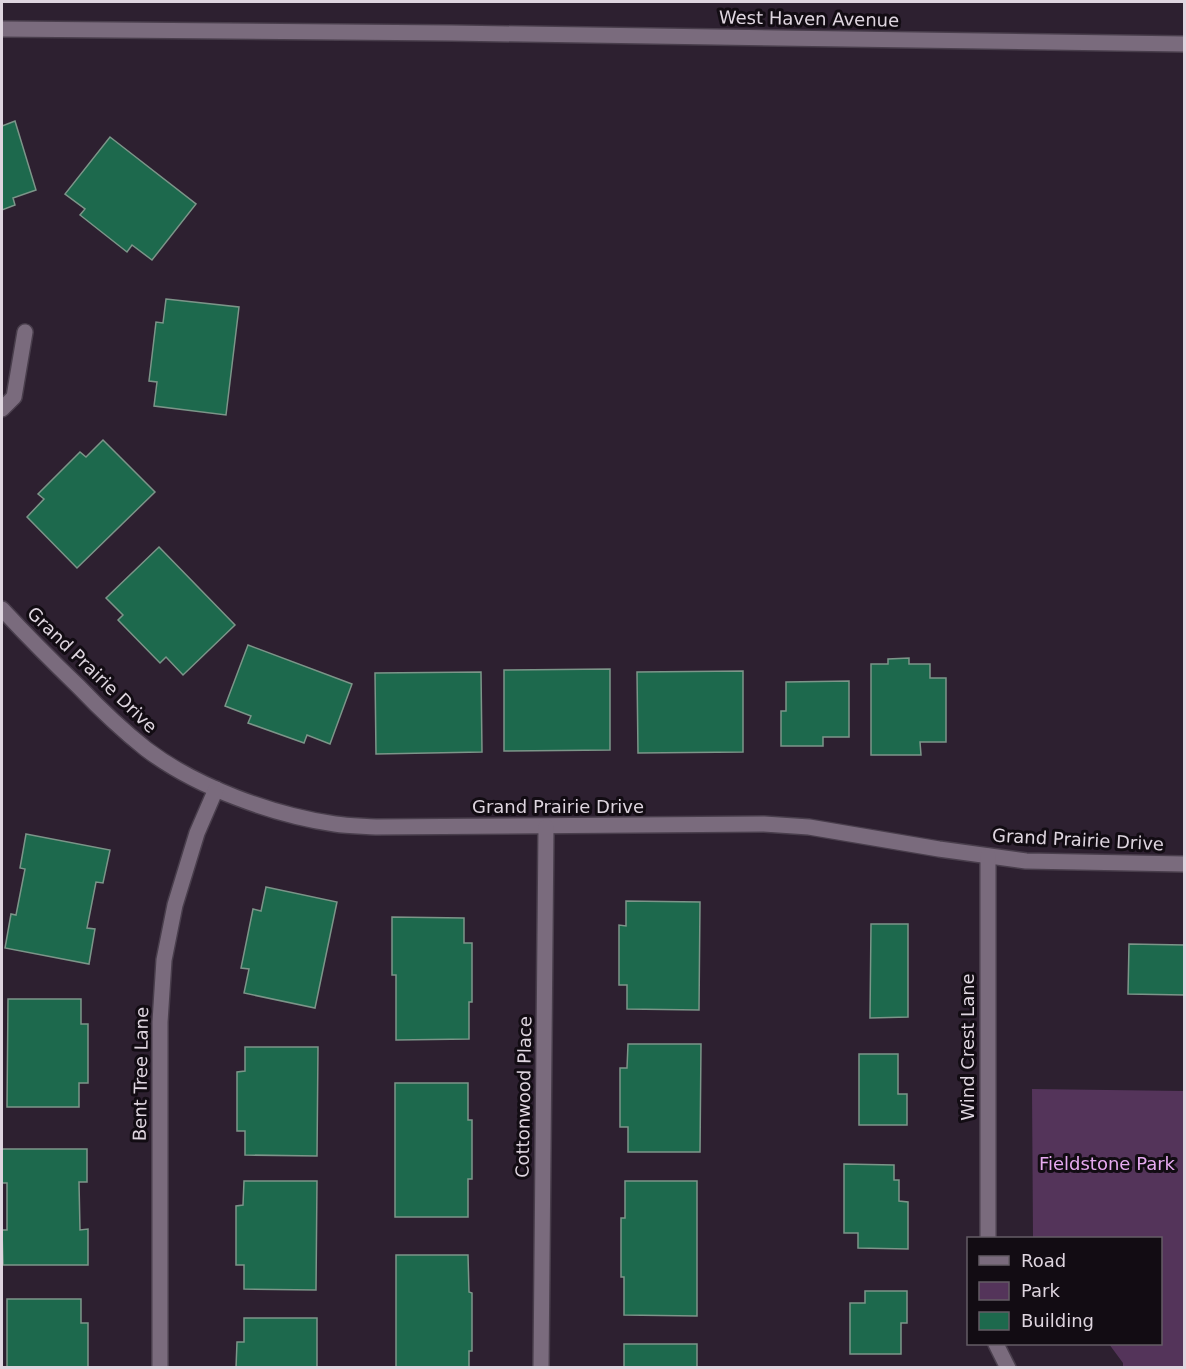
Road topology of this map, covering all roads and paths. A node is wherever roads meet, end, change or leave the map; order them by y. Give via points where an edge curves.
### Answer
1 (2, 29) edge
2 (1185, 44) edge
3 (25, 332) dead end
4 (2, 410) edge
5 (2, 609) edge
6 (216, 789) junction
7 (546, 827) junction
8 (988, 856) junction
9 (1185, 864) edge
10 (988, 1237) edge
11 (996, 1345) edge
12 (160, 1368) edge
13 (541, 1368) edge
14 (1008, 1368) edge

1 - 2 street, West Haven Avenue
3 - 4 street via 14,397
5 - 6 street, Grand Prairie Drive via 118,727 177,769
6 - 7 street, Grand Prairie Drive via 278,813 337,825
6 - 12 street, Bent Tree Lane via 197,832 175,905 164,960 160,1022
7 - 8 street, Grand Prairie Drive via 810,827
7 - 13 street, Cottonwood Place
8 - 9 street, Grand Prairie Drive via 1026,861
8 - 10 street, Wind Crest Lane
11 - 14 street

